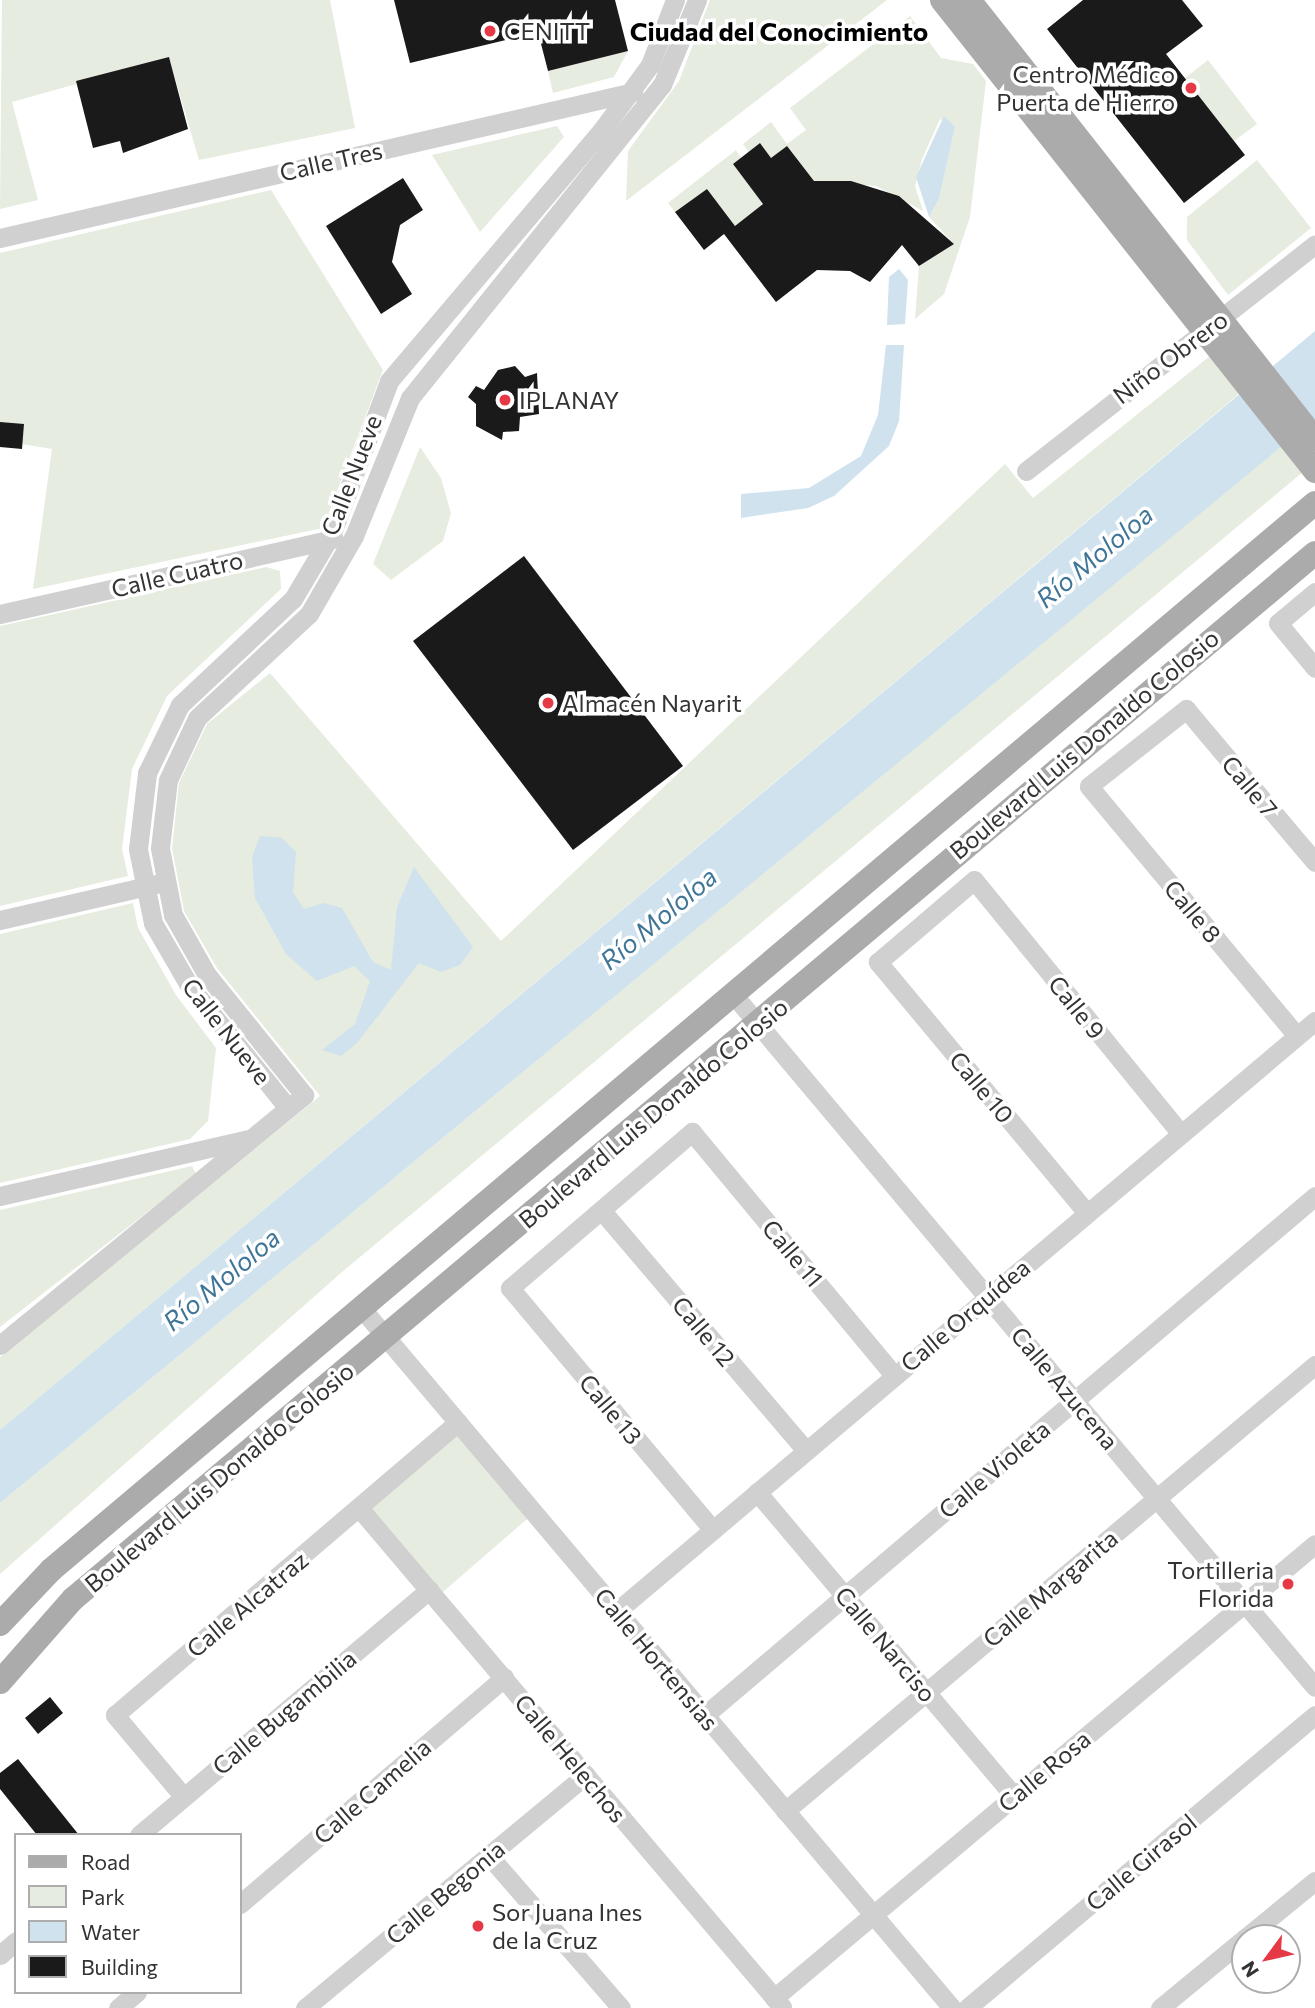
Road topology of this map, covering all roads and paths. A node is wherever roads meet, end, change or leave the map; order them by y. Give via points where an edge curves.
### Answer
1 (675, 0) edge
2 (697, 0) edge
3 (942, 0) edge
4 (969, 0) edge
5 (662, 85) junction
6 (630, 92) junction
7 (0, 237) edge
8 (1315, 244) edge
9 (1211, 324) junction
10 (1307, 439) edge
11 (1026, 471) dead end
12 (1315, 471) edge
13 (1315, 503) edge
14 (354, 536) junction
15 (327, 540) junction
16 (1315, 553) edge
17 (1315, 592) edge
18 (0, 614) edge
19 (1315, 668) edge
20 (1186, 709) joint
21 (1315, 862) edge
22 (974, 880) joint
23 (167, 882) junction
24 (146, 887) junction
25 (0, 920) edge
26 (732, 993) junction
27 (1315, 1021) edge
28 (758, 1024) junction
29 (1297, 1037) junction
30 (288, 1108) junction
31 (1181, 1134) junction
32 (252, 1138) junction
33 (0, 1196) edge
34 (1315, 1196) edge
35 (494, 1199) junction
36 (602, 1212) junction
37 (1087, 1213) junction
38 (988, 1297) junction
39 (363, 1310) junction
40 (386, 1337) junction
41 (0, 1345) edge
42 (1315, 1365) edge
43 (894, 1375) junction
44 (1075, 1400) junction
45 (458, 1422) junction
46 (806, 1451) junction
47 (757, 1492) junction
48 (1157, 1498) junction
49 (360, 1509) junction
50 (713, 1530) junction
51 (1315, 1544) edge
52 (429, 1590) junction
53 (845, 1596) junction
54 (1245, 1603) junction
55 (617, 1611) junction
56 (0, 1623) edge
57 (504, 1678) junction
58 (0, 1682) edge
59 (1315, 1687) edge
60 (927, 1692) junction
61 (705, 1715) junction
62 (1315, 1715) edge
63 (586, 1775) junction
64 (183, 1796) junction
65 (1014, 1796) junction
66 (785, 1811) junction
67 (141, 1833) edge
68 (489, 1856) junction
69 (1315, 1881) edge
70 (242, 1902) edge
71 (873, 1915) junction
72 (1262, 1924) edge
73 (14, 1943) edge
74 (1231, 1950) edge
75 (0, 1955) edge
76 (135, 1994) edge
77 (778, 2003) edge
78 (118, 2008) edge
79 (305, 2008) edge
80 (621, 2008) edge
81 (952, 2008) edge
82 (967, 2008) edge
83 (1160, 2008) edge

1 - 6 street, Calle Nueve via 650,65
2 - 5 street, Calle Nueve
3 - 9 main road
4 - 9 main road
5 - 6 street, Calle Tres
5 - 14 street, Calle Nueve via 416,389
6 - 7 street, Calle Tres
6 - 15 street, Calle Nueve via 389,381
8 - 9 street, Niño Obrero
9 - 10 main road
9 - 11 street, Niño Obrero
10 - 12 main road
13 - 26 main road, Boulevard Luis Donaldo Colosio
14 - 15 street, Calle Cuatro
14 - 23 street, Calle Nueve via 309,614 197,718 168,780 160,848
15 - 18 street, Calle Cuatro
15 - 24 street, Calle Nueve via 293,599 180,705 147,774 138,849
16 - 28 main road, Boulevard Luis Donaldo Colosio via 1174,665
17 - 19 street via 1278,623
20 - 21 street, Calle 7
20 - 29 street, Calle 8 via 1089,786
22 - 31 street, Calle 9
22 - 37 street, Calle 10 via 878,962
23 - 24 street
23 - 30 street, Calle Nueve via 173,915 207,975 304,1095
24 - 25 street
24 - 30 street, Calle Nueve via 153,923 190,987
26 - 28 street, Calle Azucena
26 - 35 main road, Boulevard Luis Donaldo Colosio
27 - 29 street, Calle Orquídea
28 - 38 street, Calle Azucena
28 - 40 main road, Boulevard Luis Donaldo Colosio
29 - 31 street, Calle Orquídea
30 - 32 street
31 - 37 street, Calle Orquídea
32 - 33 street
32 - 41 street
34 - 44 street, Calle Violeta
35 - 39 main road, Boulevard Luis Donaldo Colosio
35 - 40 main road via 484,1224 384,1312
36 - 43 street, Calle 11 via 692,1132
36 - 46 street, Calle 12
36 - 50 street, Calle 13 via 510,1288
37 - 38 street, Calle Orquídea
38 - 43 street, Calle Orquídea
38 - 44 street, Calle Azucena
39 - 40 street, Calle Hortensias
39 - 56 main road, Boulevard Luis Donaldo Colosio via 51,1570
40 - 45 street, Calle Hortensias
40 - 58 main road, Boulevard Luis Donaldo Colosio via 73,1599
42 - 48 street, Calle Margarita
43 - 46 street, Calle Orquídea
44 - 48 street, Calle Azucena
44 - 53 street, Calle Violeta
45 - 49 street, Calle Alcatraz
45 - 55 street, Calle Hortensias
46 - 47 street, Calle Orquídea
47 - 50 street, Calle Orquídea
47 - 53 street, Calle Narciso
48 - 54 street, Calle Azucena
48 - 60 street, Calle Margarita
49 - 52 street, Calle Helechos
49 - 64 street, Calle Alcatraz via 115,1715
50 - 55 street, Calle Orquídea
51 - 54 street, Calle Rosa
52 - 57 street, Calle Helechos
52 - 64 street, Calle Bugambilia
53 - 60 street, Calle Narciso
53 - 61 street, Calle Violeta
54 - 59 street, Calle Azucena
54 - 65 street, Calle Rosa
55 - 61 street, Calle Hortensias
57 - 63 street, Calle Helechos
57 - 70 street, Calle Camelia
60 - 65 street, Calle Narciso
60 - 66 street, Calle Margarita
61 - 66 street, Calle Hortensias
62 - 82 street, Calle Girasol
63 - 68 street, Calle Begonia
63 - 77 street, Calle Helechos
64 - 67 street, Calle Bugambilia
65 - 71 street, Calle Rosa
66 - 71 street, Calle Hortensias
68 - 79 street, Calle Begonia
68 - 80 street
69 - 72 street
71 - 77 street, Calle Rosa
71 - 81 street, Calle Hortensias
73 - 75 street
74 - 83 street
76 - 78 street

